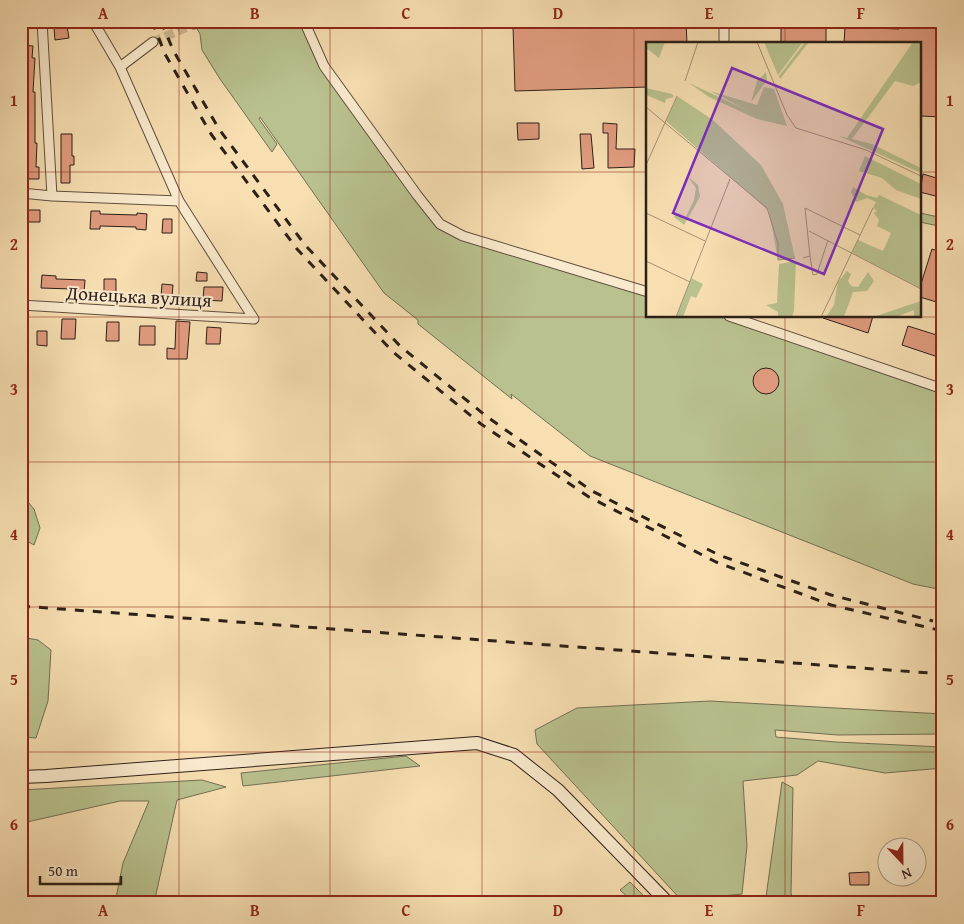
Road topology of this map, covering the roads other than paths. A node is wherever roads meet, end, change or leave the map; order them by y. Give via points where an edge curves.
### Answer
1 (42, 21) edge
2 (93, 21) edge
3 (304, 21) edge
4 (724, 21) edge
5 (154, 42) tunnel mouth
6 (724, 42) edge
7 (120, 67) junction
8 (21, 193) edge
9 (52, 196) junction
10 (179, 201) junction
11 (646, 291) edge
12 (21, 305) edge
13 (735, 318) edge
14 (943, 389) edge
15 (21, 776) edge
16 (668, 903) edge

1 - 9 street
2 - 7 street
3 - 11 street via 324,66 440,224 463,236
4 - 6 street
5 - 7 street
7 - 10 street
8 - 9 street
9 - 10 street
10 - 12 street, Донецька вулиця via 254,319
13 - 14 street
15 - 16 main road via 477,743 514,755 558,790

